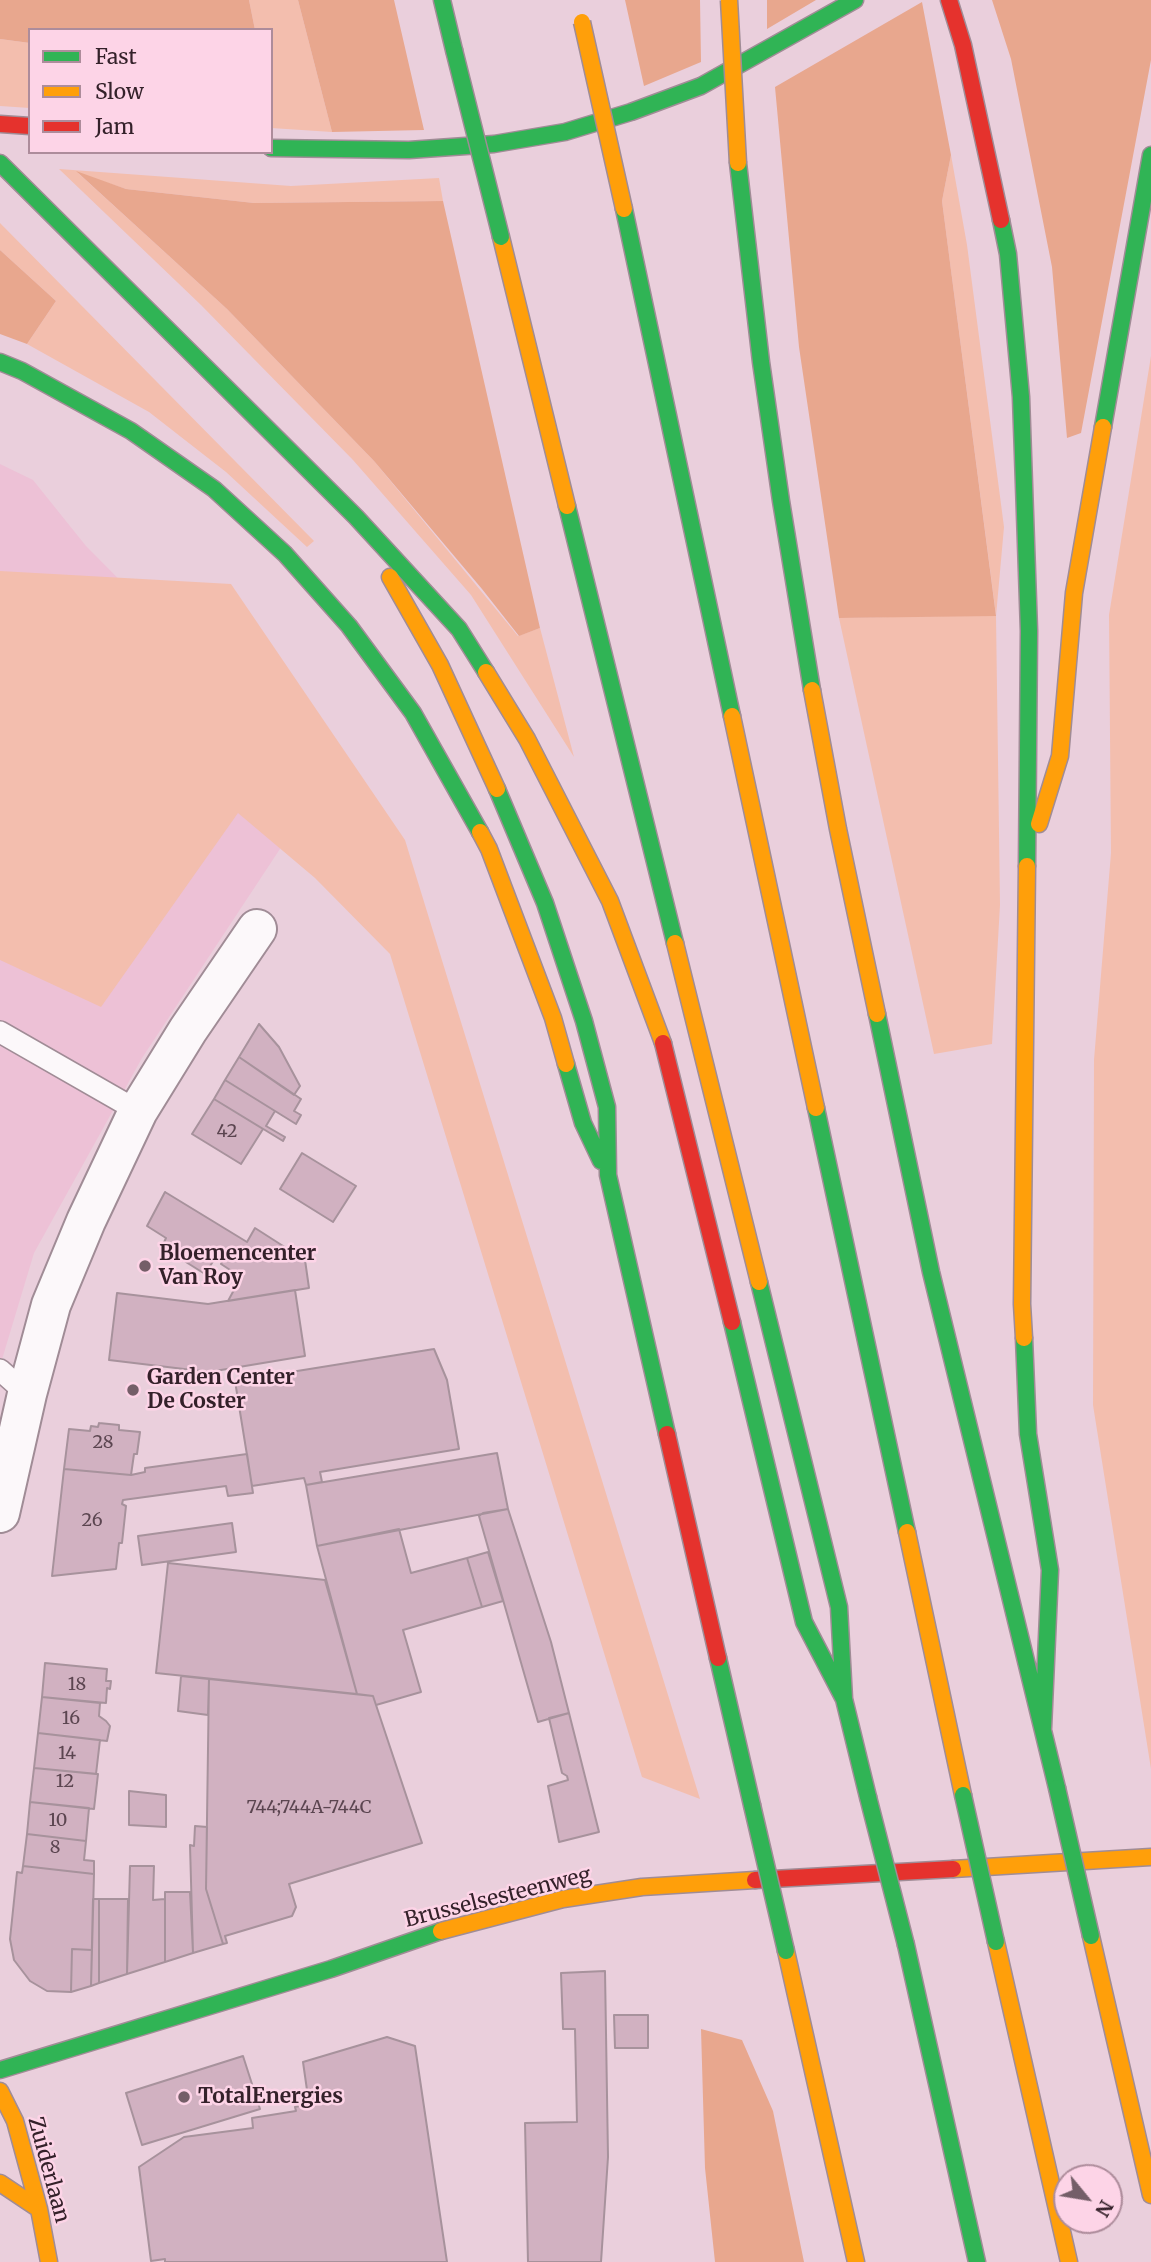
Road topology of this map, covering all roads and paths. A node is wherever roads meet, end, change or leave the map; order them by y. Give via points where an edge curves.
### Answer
1 (442, 0) edge
2 (729, 0) edge
3 (855, 0) edge
4 (949, 0) edge
5 (580, 17) dead end
6 (0, 124) edge
7 (28, 126) edge
8 (273, 148) edge
9 (1151, 155) edge
10 (0, 163) edge
11 (0, 362) edge
12 (356, 517) junction
13 (1027, 862) junction
14 (257, 929) dead end
15 (0, 1032) edge
16 (138, 1111) junction
17 (608, 1175) junction
18 (13, 1382) edge
19 (0, 1513) edge
20 (844, 1699) junction
21 (1043, 1728) junction
22 (1151, 1857) edge
23 (0, 2070) edge
24 (0, 2091) edge
25 (0, 2183) edge
26 (1151, 2195) edge
27 (39, 2209) junction
28 (49, 2262) edge
29 (856, 2262) edge
30 (977, 2262) edge
31 (1069, 2262) edge

1 - 20 main road, bridge via 839,1607
2 - 21 main road, bridge via 738,163 761,362 807,666 931,1272
3 - 8 main road via 701,86 565,132 494,144 409,150
4 - 13 main road via 963,45 1007,254 1021,397 1029,631
5 - 31 main road, bridge via 963,1795
6 - 7 main road
9 - 13 main road via 1074,593 1060,757
10 - 12 main road
11 - 17 main road via 131,431 214,489 285,554 349,626 413,713 489,849 553,1018 583,1123
12 - 17 main road via 440,665 545,903 607,1107
12 - 20 main road via 458,629 527,738 610,901 667,1053 804,1622
13 - 21 main road via 1022,1304 1028,1434 1050,1570
14 - 16 street
15 - 16 lane
16 - 18 street
17 - 29 main road, bridge
18 - 19 street
20 - 30 main road, bridge via 906,1945
21 - 26 main road, bridge
22 - 23 main road, Brusselsesteenweg via 669,1885 563,1899 448,1928 331,1969
24 - 27 main road, Zuiderlaan via 15,2121
25 - 27 main road
27 - 28 main road, Zuiderlaan

